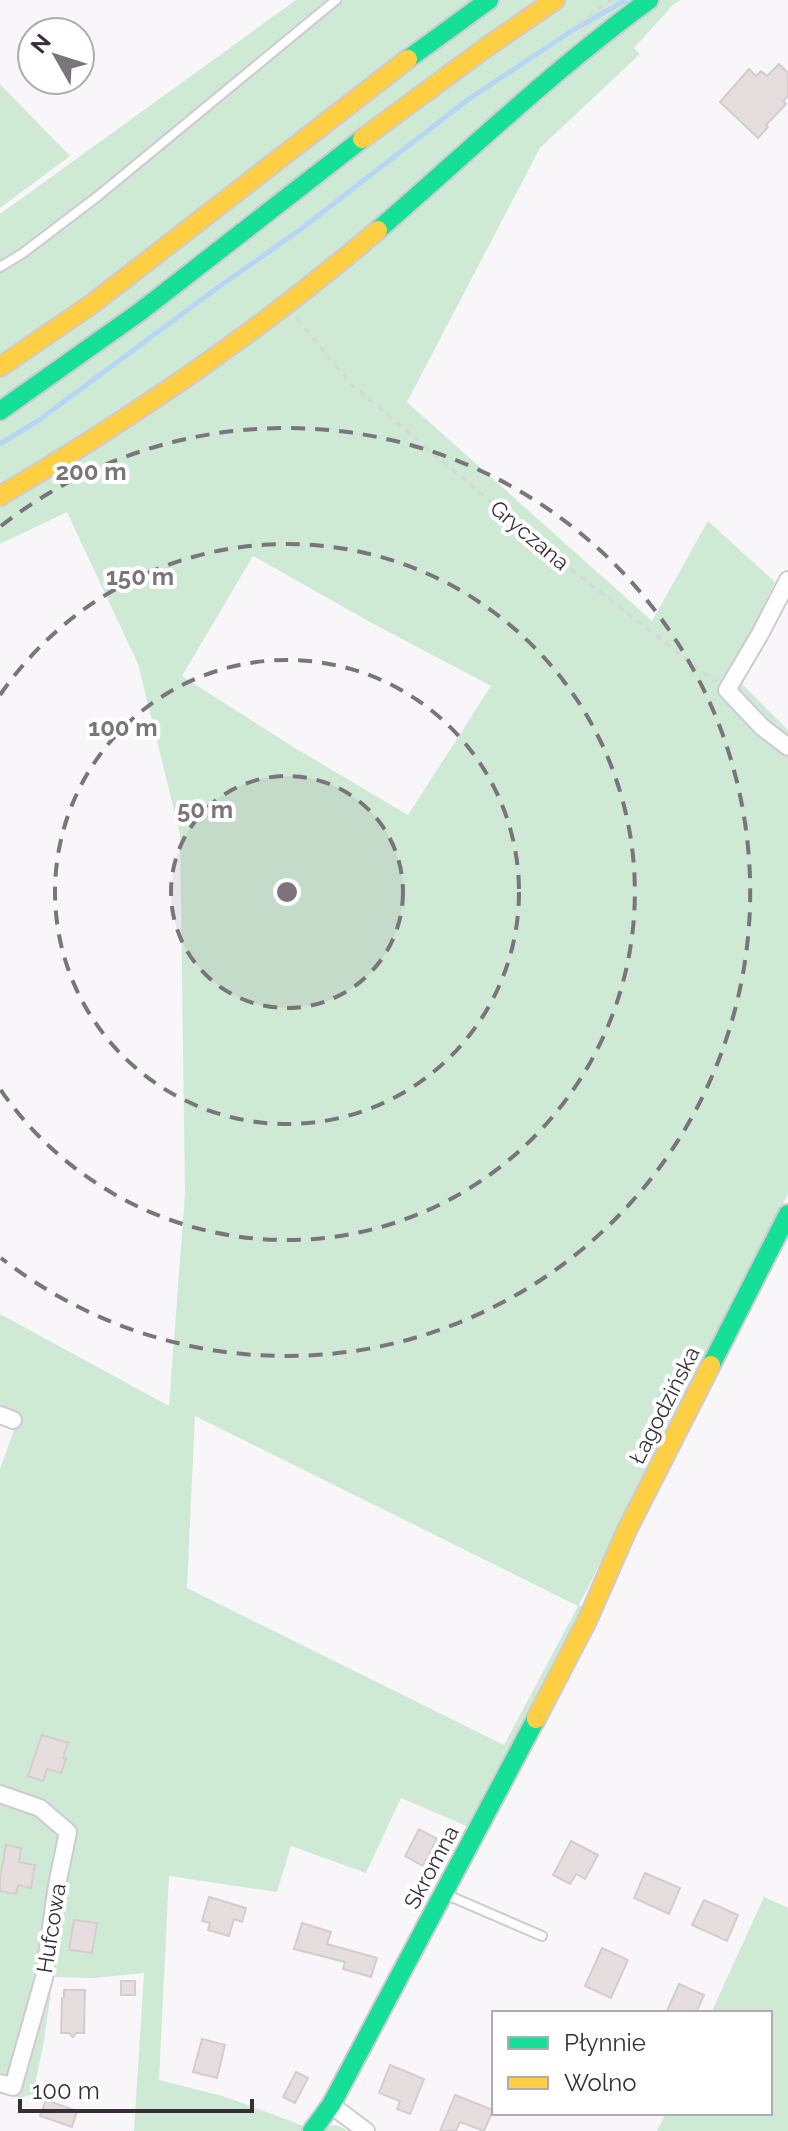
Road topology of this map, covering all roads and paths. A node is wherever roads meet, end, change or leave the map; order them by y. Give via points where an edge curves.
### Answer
1 (336, 0) edge
2 (489, 0) edge
3 (555, 0) edge
4 (611, 0) edge
5 (649, 0) edge
6 (581, 22) dead end
7 (0, 267) edge
8 (287, 307) junction
9 (0, 367) edge
10 (0, 411) edge
11 (0, 496) edge
12 (788, 580) edge
13 (727, 690) junction
14 (788, 747) edge
15 (788, 1214) edge
16 (587, 1621) joint
17 (0, 1794) edge
18 (444, 1893) junction
19 (542, 1936) dead end
20 (0, 2083) edge
21 (331, 2105) junction
22 (312, 2131) edge
23 (366, 2131) edge

1 - 7 lane via 98,196
2 - 9 main road via 92,304
3 - 10 main road via 428,89 112,333
4 - 6 path
5 - 8 main road via 557,69
8 - 11 main road via 98,439
8 - 13 path, Gryczana via 352,385 572,570
12 - 13 street
13 - 14 street
15 - 16 main road, Łagodzińska via 627,1530
16 - 18 main road, Skromna
17 - 20 street, Hufcowa via 40,1808 68,1832 44,1978 13,2087
18 - 19 lane
18 - 21 main road, Skromna
21 - 22 main road, Skromna
21 - 23 street

